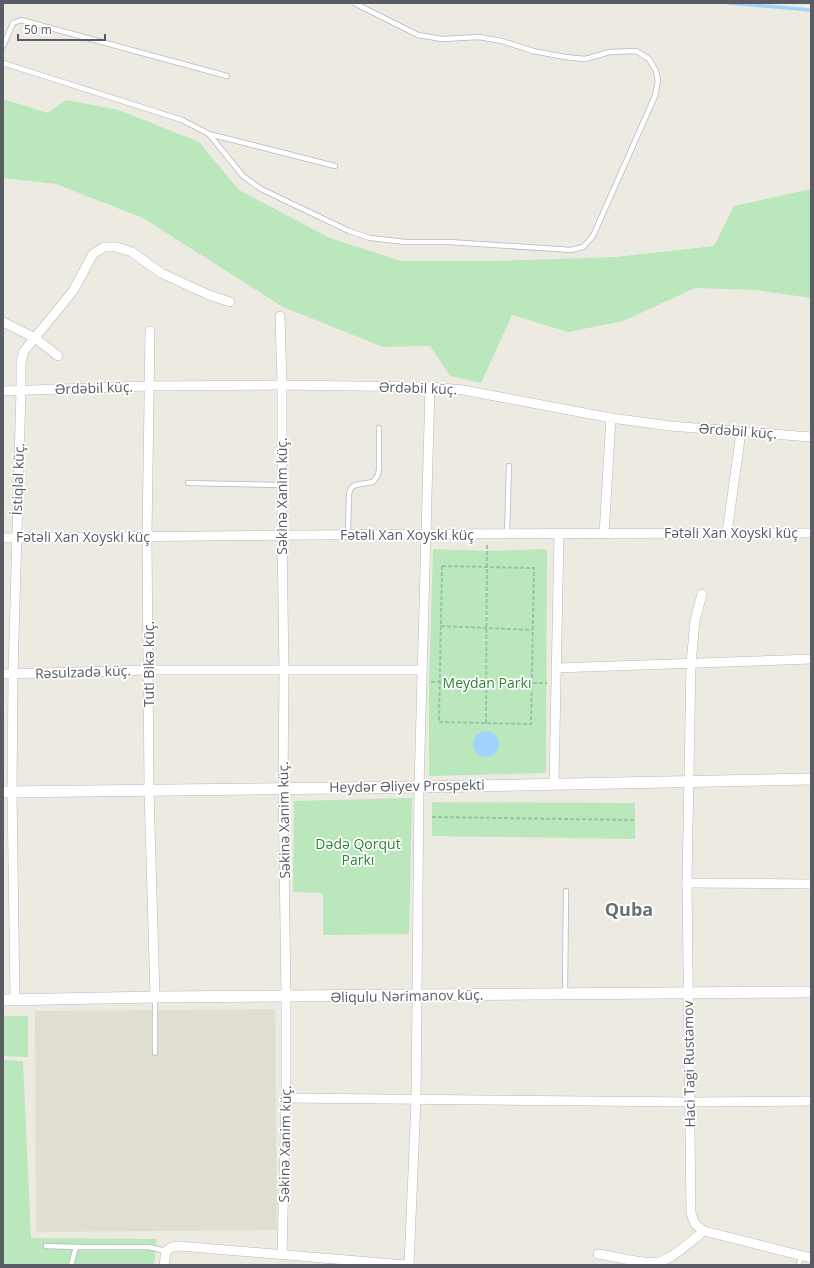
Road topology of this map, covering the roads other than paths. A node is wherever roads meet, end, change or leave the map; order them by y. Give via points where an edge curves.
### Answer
1 (354, 3) edge
2 (3, 46) edge
3 (3, 63) edge
4 (227, 76) dead end
5 (210, 134) junction
6 (335, 166) dead end
7 (230, 302) dead end
8 (280, 316) dead end
9 (3, 322) edge
10 (150, 331) dead end
11 (35, 338) junction
12 (58, 356) dead end
13 (148, 386) junction
14 (282, 386) junction
15 (430, 387) junction
16 (21, 390) junction
17 (3, 391) edge
18 (611, 418) junction
19 (379, 428) dead end
20 (741, 432) junction
21 (811, 437) edge
22 (509, 466) dead end
23 (188, 483) dead end
24 (282, 485) junction
25 (726, 533) junction
26 (811, 533) edge
27 (425, 534) junction
28 (507, 534) junction
29 (559, 534) junction
30 (604, 534) junction
31 (348, 535) junction
32 (282, 536) junction
33 (147, 537) junction
34 (3, 538) edge
35 (16, 538) junction
36 (702, 594) dead end
37 (811, 659) edge
38 (691, 664) junction
39 (556, 668) junction
40 (149, 670) junction
41 (284, 670) junction
42 (422, 670) junction
43 (3, 674) edge
44 (13, 674) junction
45 (811, 779) edge
46 (689, 781) junction
47 (554, 784) junction
48 (419, 787) junction
49 (283, 788) junction
50 (149, 790) junction
51 (7, 792) edge
52 (687, 883) junction
53 (811, 884) edge
54 (566, 890) dead end
55 (811, 992) edge
56 (688, 993) junction
57 (565, 994) junction
58 (417, 995) junction
59 (155, 997) junction
60 (286, 997) junction
61 (3, 1000) edge
62 (15, 1000) junction
63 (155, 1053) dead end
64 (286, 1098) junction
65 (416, 1100) junction
66 (690, 1102) junction
67 (811, 1102) edge
68 (704, 1231) junction
69 (46, 1246) dead end
70 (76, 1247) junction
71 (166, 1251) junction
72 (282, 1254) junction
73 (598, 1254) dead end
74 (801, 1255) junction
75 (811, 1258) edge
76 (71, 1265) edge
77 (164, 1265) edge
78 (408, 1265) edge
79 (799, 1265) edge

1 - 5 lane via 418,35 442,39 479,37 565,57 585,59 610,52 636,52 649,59 658,81 655,96 593,236 583,247 571,250 370,238 349,231 261,189 243,176
2 - 4 lane via 13,23 21,20
3 - 5 lane via 182,120
5 - 6 lane
7 - 11 street via 161,273 132,252 104,247 93,254 73,291
8 - 14 street, Səkinə Xanim küç.
9 - 11 street
10 - 13 street, Tuti Bikə küç.
11 - 12 street
11 - 16 street via 24,351 21,362
13 - 14 street, Ərdəbil küç.
13 - 16 street, Ərdəbil küç.
13 - 33 street, Tuti Bikə küç.
14 - 15 street, Ərdəbil küç.
14 - 24 street, Səkinə Xanim küç.
15 - 18 street, Ərdəbil küç. via 463,390
15 - 27 street
16 - 17 street, Ərdəbil küç.
16 - 35 street, İstiqlal küç.
18 - 20 street, Ərdəbil küç.
18 - 30 street
19 - 31 lane via 378,475 373,482 351,488
20 - 21 street, Ərdəbil küç.
20 - 25 street
22 - 28 lane
23 - 24 lane
24 - 32 street, Səkinə Xanim küç.
25 - 26 street, Fətəli Xan Xoyski küç
25 - 30 street, Fətəli Xan Xoyski küç
27 - 28 street, Fətəli Xan Xoyski küç
27 - 31 street, Fətəli Xan Xoyski küç
27 - 42 street
28 - 29 street, Fətəli Xan Xoyski küç
29 - 30 street, Fətəli Xan Xoyski küç
29 - 39 street
31 - 32 street, Fətəli Xan Xoyski küç
32 - 33 street, Fətəli Xan Xoyski küç
32 - 41 street, Səkinə Xanim küç.
33 - 35 street, Fətəli Xan Xoyski küç
33 - 40 street, Tuti Bikə küç.
34 - 35 street, Fətəli Xan Xoyski küç
35 - 44 street, İstiqlal küç.
36 - 38 street, Haci Tagi Rustamov via 695,620
37 - 38 street
38 - 39 street
38 - 46 street, Haci Tagi Rustamov
39 - 47 street
40 - 41 street, Rəsulzadə küç.
40 - 44 street, Rəsulzadə küç.
40 - 50 street, Tuti Bikə küç.
41 - 42 street, Rəsulzadə küç.
41 - 49 street, Səkinə Xanim küç.
42 - 48 street
43 - 44 street, Rəsulzadə küç.
44 - 51 street, İstiqlal küç.
45 - 46 street, Heydər Əliyev Prospekti
46 - 47 street, Heydər Əliyev Prospekti
46 - 52 street, Haci Tagi Rustamov
47 - 48 street, Heydər Əliyev Prospekti
48 - 49 street, Heydər Əliyev Prospekti
48 - 58 street
49 - 50 street, Heydər Əliyev Prospekti
49 - 60 street, Səkinə Xanim küç.
50 - 51 street, Heydər Əliyev Prospekti
50 - 59 street, Tuti Bikə küç.
51 - 62 street, İstiqlal küç.
52 - 53 street
52 - 56 street, Haci Tagi Rustamov
54 - 57 lane
55 - 56 street, Əliqulu Nərimanov küç.
56 - 57 street, Əliqulu Nərimanov küç.
56 - 66 street, Haci Tagi Rustamov
57 - 58 street, Əliqulu Nərimanov küç.
58 - 60 street, Əliqulu Nərimanov küç.
58 - 65 street
59 - 60 street, Əliqulu Nərimanov küç.
59 - 62 street, Əliqulu Nərimanov küç.
59 - 63 lane
60 - 64 street, Səkinə Xanim küç.
61 - 62 street, Əliqulu Nərimanov küç.
64 - 65 street
64 - 72 street, Səkinə Xanim küç.
65 - 66 street
65 - 78 street
66 - 67 street
66 - 68 street, Haci Tagi Rustamov via 691,1213 695,1224
68 - 73 street via 670,1258 660,1262 649,1263
68 - 74 street
69 - 70 lane
70 - 71 lane via 149,1247
70 - 76 lane
71 - 72 street via 179,1246
71 - 77 street
72 - 78 street
74 - 75 street
74 - 79 lane

